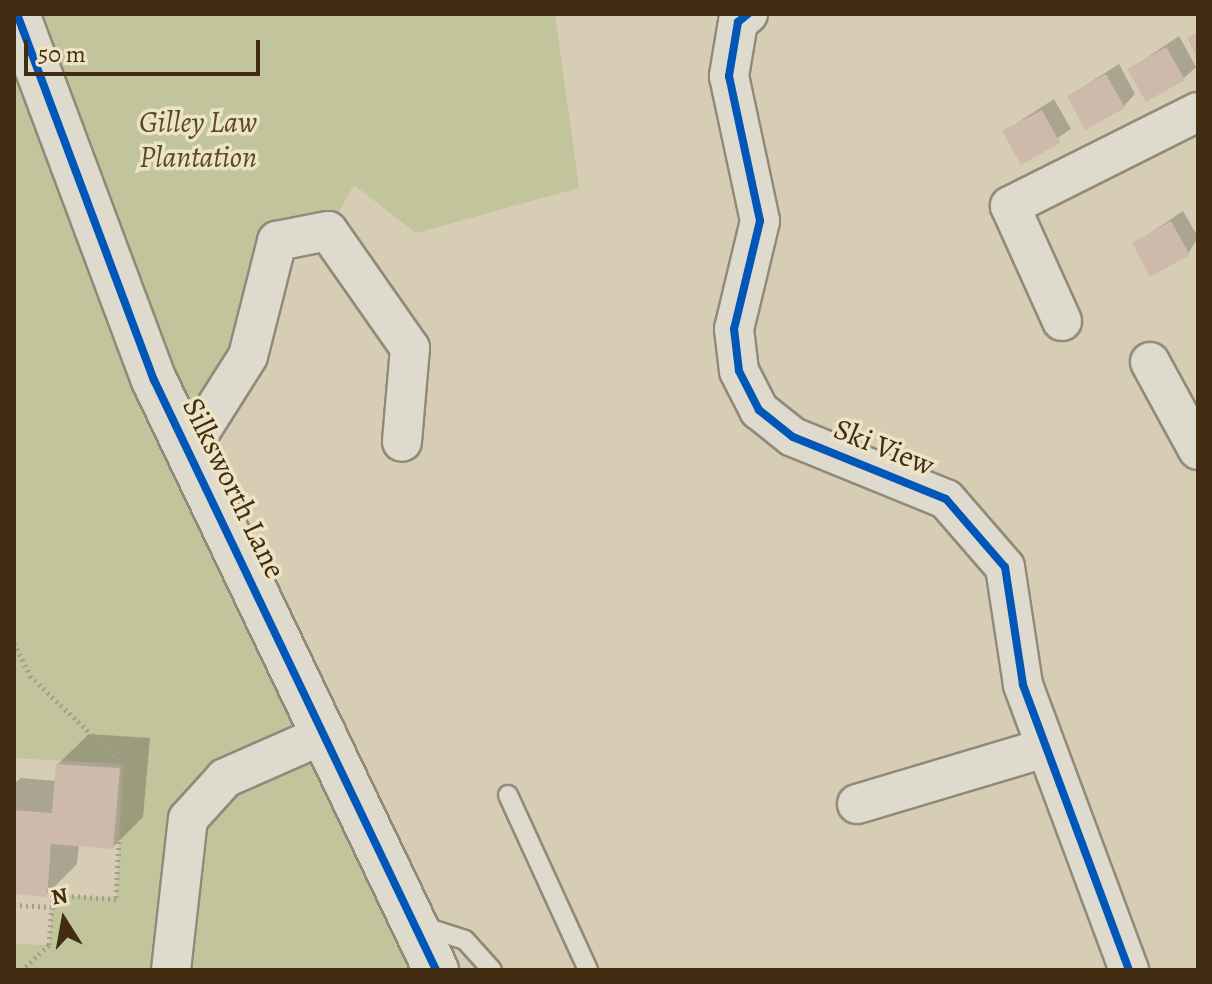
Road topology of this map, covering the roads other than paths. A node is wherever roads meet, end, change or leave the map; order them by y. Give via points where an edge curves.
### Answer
1 (17, 14) edge
2 (748, 14) edge
3 (1198, 112) edge
4 (1062, 321) dead end
5 (1150, 362) dead end
6 (402, 442) dead end
7 (1198, 450) edge
8 (188, 451) junction
9 (327, 733) junction
10 (1045, 748) junction
11 (508, 795) dead end
12 (857, 804) dead end
13 (416, 924) junction
14 (171, 970) edge
15 (436, 970) edge
16 (492, 970) edge
17 (588, 970) edge
18 (1129, 970) edge

1 - 8 street, Silksworth Lane
2 - 10 street, Ski View via 738,22 729,76 760,221 734,329 739,371 759,410 793,437 946,499 1005,567 1023,685
3 - 4 street via 1010,206
5 - 7 street
6 - 8 street via 410,348 328,231 277,241 248,356
8 - 9 street, Silksworth Lane
9 - 13 street, Silksworth Lane
9 - 14 street via 225,778 188,819
10 - 12 street
10 - 18 street, Ski View
11 - 17 lane
13 - 15 street, Silksworth Lane
13 - 16 lane via 465,940

